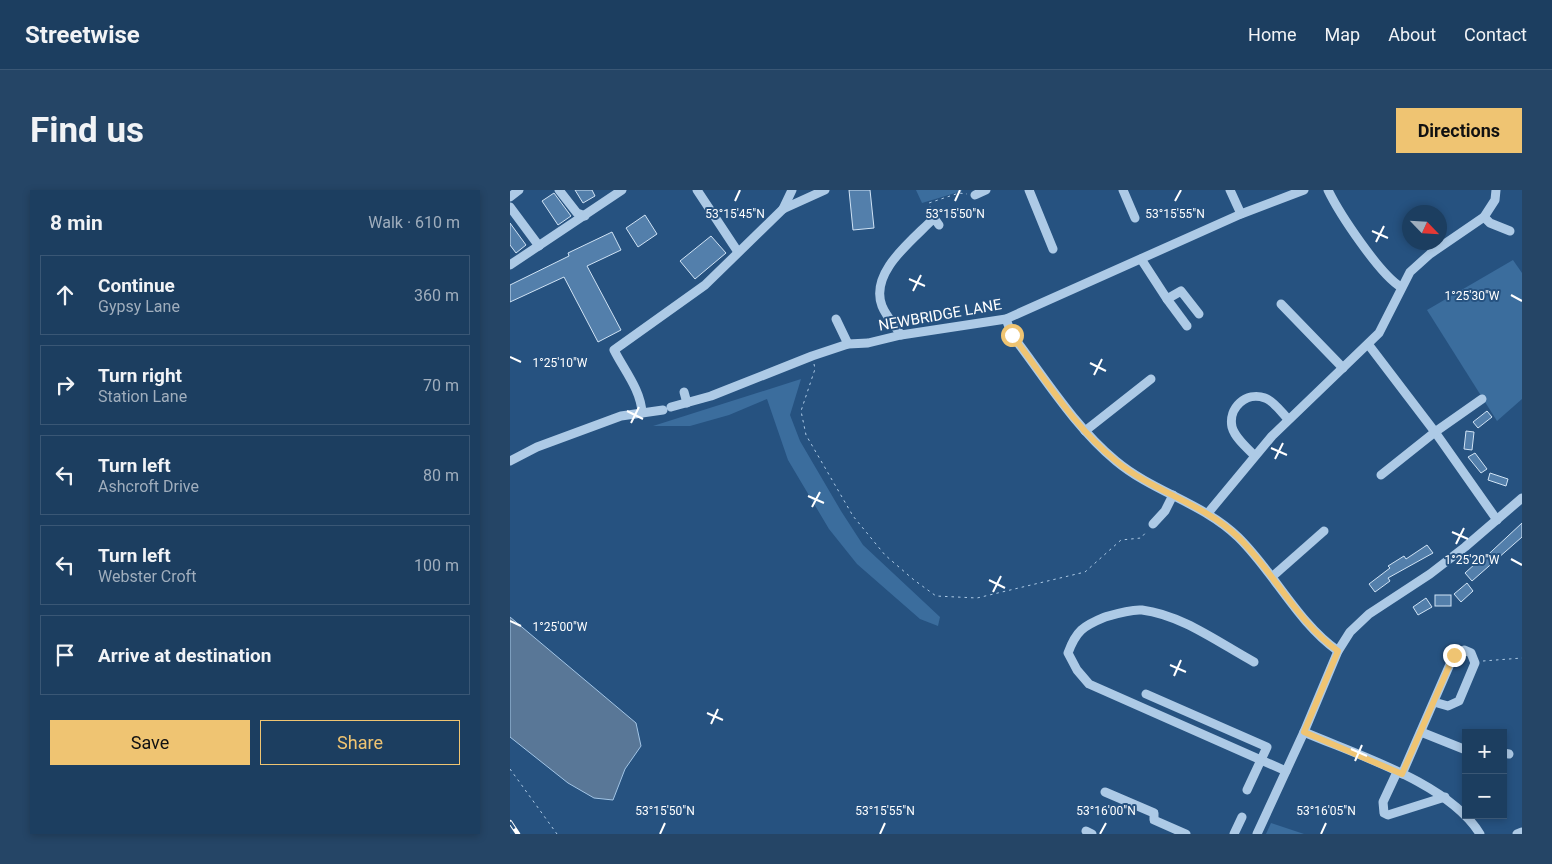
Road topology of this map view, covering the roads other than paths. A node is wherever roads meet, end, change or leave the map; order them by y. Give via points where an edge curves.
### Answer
1 (519, 190) edge
2 (559, 190) edge
3 (622, 190) edge
4 (697, 190) edge
5 (792, 190) edge
6 (802, 190) edge
7 (825, 190) edge
8 (986, 190) edge
9 (1029, 190) edge
10 (1123, 190) edge
11 (1230, 190) edge
12 (1304, 190) edge
13 (1328, 190) edge
14 (1496, 190) edge
15 (975, 194) road end
16 (813, 195) junction
17 (510, 197) edge
18 (510, 207) edge
19 (783, 209) junction
20 (1241, 214) junction
21 (585, 216) junction
22 (1484, 217) junction
23 (1135, 218) dead end
24 (937, 221) road end
25 (1510, 231) dead end
26 (539, 246) junction
27 (1053, 249) dead end
28 (738, 252) junction
29 (1141, 259) junction
30 (510, 265) edge
31 (1401, 287) junction
32 (1167, 299) junction
33 (1281, 304) dead end
34 (1199, 314) dead end
35 (1006, 318) junction
36 (836, 319) dead end
37 (1187, 326) dead end
38 (900, 335) junction
39 (848, 344) junction
40 (1368, 344) junction
41 (1343, 368) junction
42 (1151, 379) dead end
43 (684, 392) dead end
44 (1482, 399) dead end
45 (687, 403) junction
46 (642, 413) junction
47 (1288, 419) junction
48 (1085, 431) junction
49 (1435, 432) junction
50 (1254, 455) junction
51 (510, 461) edge
52 (1381, 475) dead end
53 (1174, 495) junction
54 (1522, 498) edge
55 (1208, 513) junction
56 (1496, 520) junction
57 (1153, 524) road end
58 (1324, 531) dead end
59 (1273, 576) junction
60 (1338, 651) junction
61 (1254, 662) dead end
62 (1146, 694) dead end
63 (1434, 702) junction
64 (1208, 721) junction
65 (1304, 732) junction
66 (1420, 732) junction
67 (1202, 734) junction
68 (1462, 748) edge
69 (1261, 760) junction
70 (1286, 771) junction
71 (1400, 773) junction
72 (1247, 790) dead end
73 (1105, 792) dead end
74 (1445, 797) junction
75 (1242, 817) dead end
76 (1522, 832) edge
77 (1186, 834) edge
78 (1234, 834) edge
79 (1257, 834) edge
80 (1480, 834) edge
81 (1518, 834) edge

1 - 17 street
2 - 21 street via 577,213
3 - 21 street
4 - 28 street
5 - 19 street
6 - 16 street
7 - 16 street
8 - 15 street
9 - 27 street
10 - 23 street
11 - 20 street
12 - 20 street, NEWBRIDGE LANE
13 - 31 street via 1390,281
14 - 22 street via 1495,200
16 - 19 street
18 - 26 street
19 - 28 street
20 - 29 street, NEWBRIDGE LANE
21 - 26 street
22 - 25 street
22 - 31 street via 1430,254 1410,272
24 - 38 street via 889,266 881,278 882,306
26 - 30 street
28 - 46 street via 705,285 614,350 642,402
29 - 32 street
29 - 35 street, NEWBRIDGE LANE
31 - 40 street via 1379,332
32 - 34 street via 1181,291
32 - 37 street
33 - 41 street
35 - 38 street, NEWBRIDGE LANE
35 - 48 street via 1012,335
36 - 39 street
38 - 39 street, NEWBRIDGE LANE
39 - 45 street, NEWBRIDGE LANE
40 - 41 street
40 - 49 street
41 - 47 street
42 - 48 street
43 - 45 street
44 - 49 street
45 - 46 street, NEWBRIDGE LANE
46 - 51 street, NEWBRIDGE LANE via 590,426
47 - 50 street
47 - 50 street via 1267,398 1253,395 1242,400 1232,413 1232,428
48 - 53 street via 1116,461
49 - 52 street
49 - 56 street
50 - 55 street
53 - 55 street
53 - 57 street
54 - 56 street
55 - 59 street via 1237,536
56 - 60 street via 1430,574 1369,614 1350,632
58 - 59 street
59 - 60 street via 1319,638
60 - 65 street
61 - 67 street via 1170,616 1140,610 1110,615 1086,624 1074,638 1068,653 1089,684
62 - 64 street
63 - 63 street via 1454,655 1464,650 1471,653 1475,662 1459,701 1448,706
63 - 66 street
64 - 67 street
64 - 69 street via 1267,747
65 - 70 street
65 - 71 street
66 - 68 street
66 - 71 street
67 - 69 street
69 - 70 street
69 - 72 street
70 - 79 street
71 - 74 street
71 - 74 street via 1383,802 1384,813 1388,815
73 - 77 street via 1154,813 1154,820
74 - 80 street
75 - 78 street
76 - 81 street

